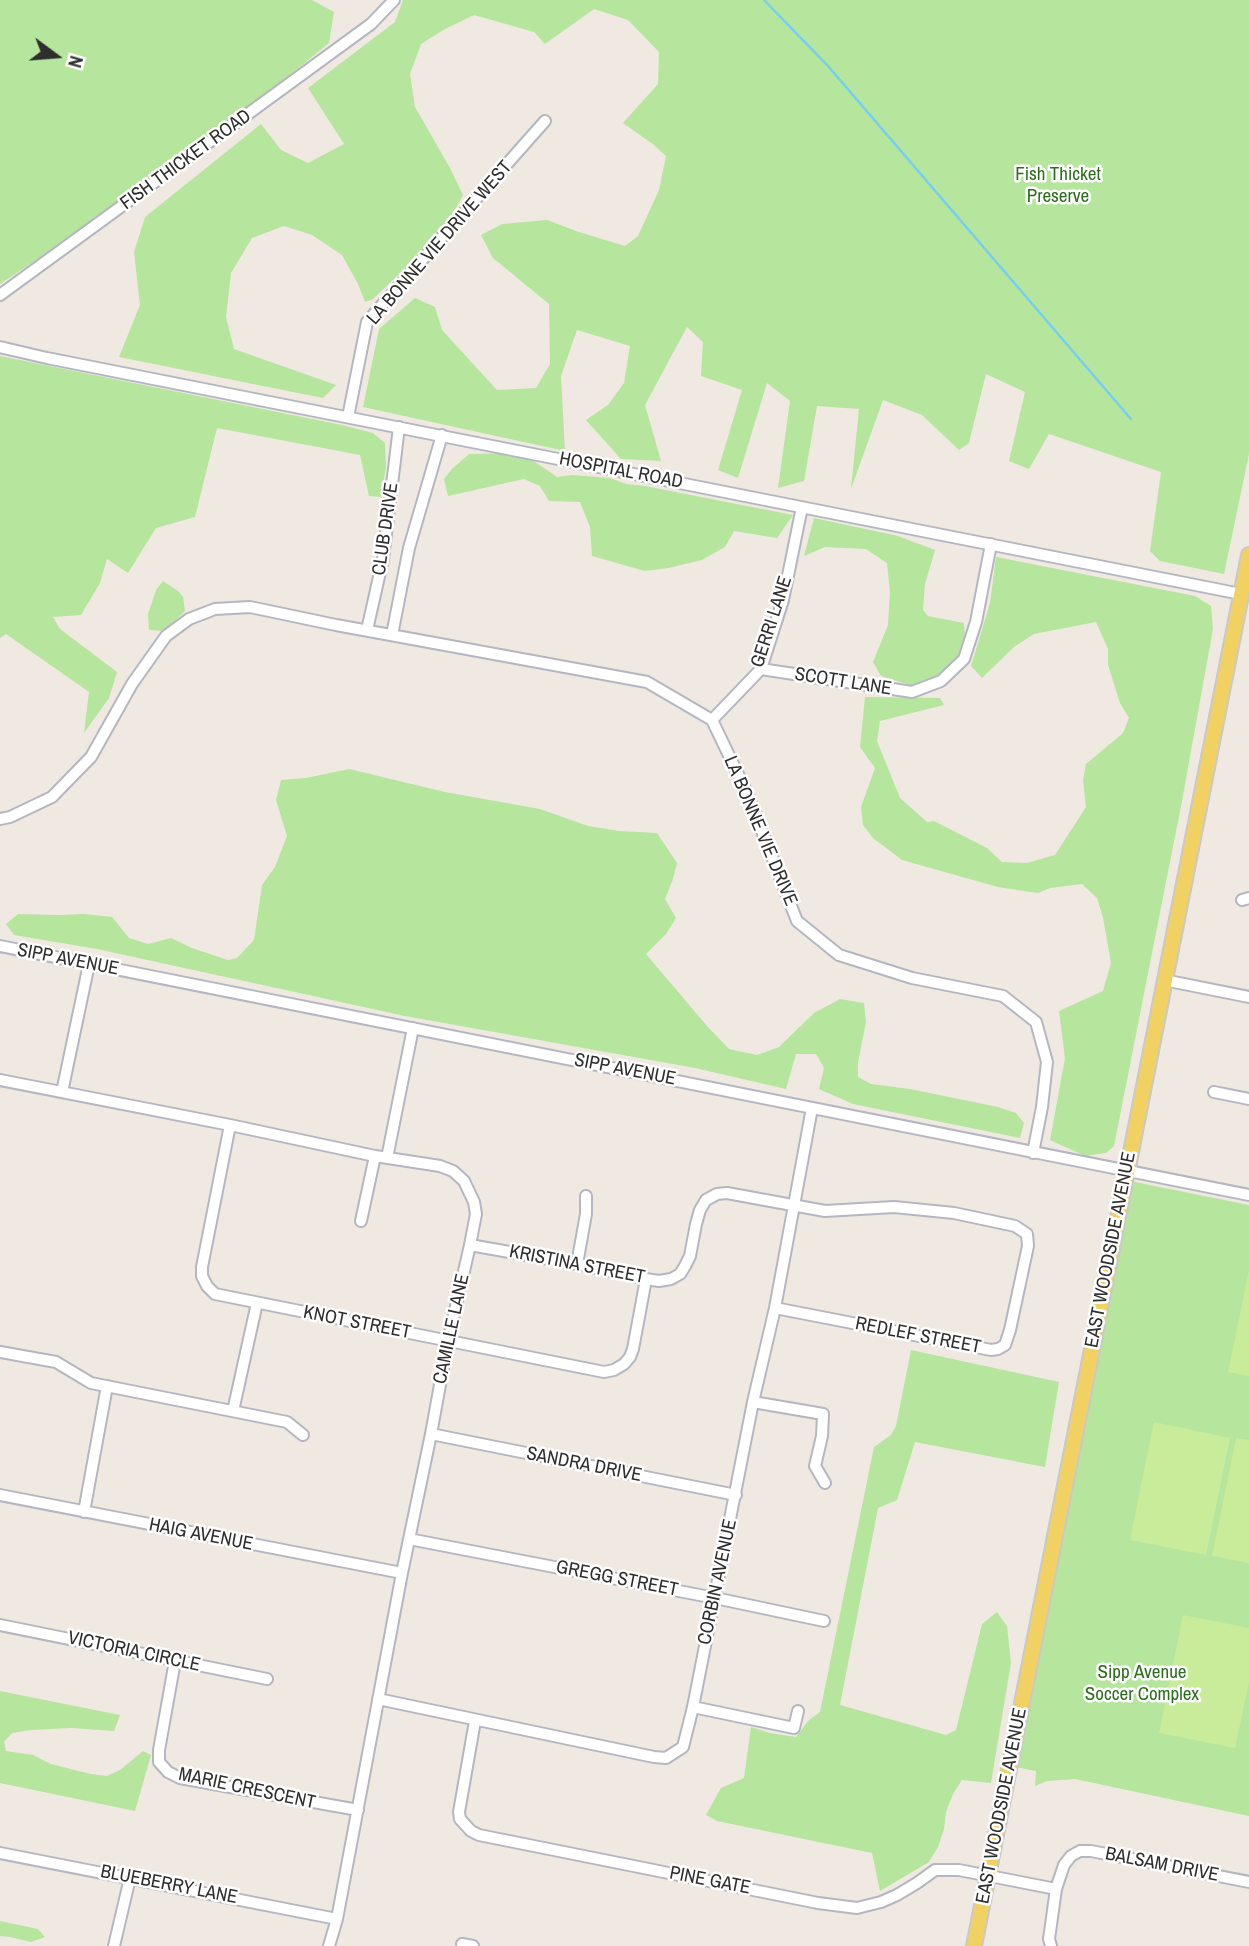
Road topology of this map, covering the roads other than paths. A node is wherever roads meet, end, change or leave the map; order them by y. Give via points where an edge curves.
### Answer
1 (394, 0) edge
2 (545, 121) dead end
3 (0, 295) edge
4 (0, 347) edge
5 (348, 417) junction
6 (399, 427) junction
7 (442, 435) junction
8 (802, 507) junction
9 (991, 544) junction
10 (1249, 555) edge
11 (1241, 594) junction
12 (367, 630) junction
13 (392, 635) junction
14 (761, 669) junction
15 (712, 720) junction
16 (0, 819) edge
17 (0, 946) edge
18 (89, 964) junction
19 (1164, 980) junction
20 (1249, 997) edge
21 (413, 1028) junction
22 (0, 1080) edge
23 (61, 1092) junction
24 (1214, 1092) dead end
25 (1249, 1099) edge
26 (812, 1108) junction
27 (230, 1125) junction
28 (1033, 1153) junction
29 (375, 1156) junction
30 (387, 1158) junction
31 (1127, 1172) junction
32 (1249, 1195) edge
33 (586, 1196) dead end
34 (794, 1206) junction
35 (360, 1222) dead end
36 (470, 1245) junction
37 (577, 1264) junction
38 (646, 1279) junction
39 (257, 1303) junction
40 (775, 1308) junction
41 (448, 1341) junction
42 (0, 1352) edge
43 (107, 1386) junction
44 (753, 1402) junction
45 (233, 1411) junction
46 (431, 1434) junction
47 (303, 1435) dead end
48 (825, 1483) dead end
49 (0, 1495) edge
50 (736, 1495) junction
51 (83, 1512) junction
52 (409, 1539) junction
53 (402, 1573) junction
54 (715, 1598) junction
55 (824, 1621) dead end
56 (0, 1625) edge
57 (175, 1661) junction
58 (267, 1679) dead end
59 (378, 1699) junction
60 (693, 1707) junction
61 (798, 1711) dead end
62 (475, 1721) junction
63 (358, 1810) junction
64 (0, 1853) edge
65 (988, 1876) junction
66 (130, 1878) junction
67 (1249, 1882) edge
68 (1056, 1889) junction
69 (337, 1919) junction
70 (114, 1946) edge
71 (329, 1946) edge
72 (974, 1946) edge
73 (1051, 1946) edge

1 - 3 street, FISH THICKET ROAD via 371,24
2 - 5 street, LA BONNE VIE DRIVE WEST via 367,322
4 - 5 street, HOSPITAL ROAD
5 - 6 street, HOSPITAL ROAD
6 - 7 street, HOSPITAL ROAD
6 - 12 street, CLUB DRIVE via 383,559
7 - 8 street, HOSPITAL ROAD
7 - 13 street via 409,548
8 - 9 street, HOSPITAL ROAD
8 - 14 street, GERRI LANE via 783,600
9 - 11 street, HOSPITAL ROAD
9 - 14 street, SCOTT LANE via 964,659 941,681 912,692
10 - 11 main road, EAST WOODSIDE AVENUE
11 - 19 main road, EAST WOODSIDE AVENUE
12 - 13 street
12 - 16 street via 250,607 215,609 189,619 166,636 132,684 91,757 52,797
13 - 15 street via 647,682
14 - 15 street, GERRI LANE
15 - 28 street, LA BONNE VIE DRIVE via 748,795 797,921 839,955 912,978 1003,996 1036,1022 1047,1062
17 - 18 street, SIPP AVENUE
18 - 21 street, SIPP AVENUE
18 - 23 street
19 - 20 street
19 - 31 main road, EAST WOODSIDE AVENUE
21 - 26 street, SIPP AVENUE
21 - 30 street
22 - 23 street, CAMILLE LANE
23 - 27 street, CAMILLE LANE
24 - 25 street
26 - 28 street, SIPP AVENUE
26 - 34 street, CORBIN AVENUE
27 - 29 street, CAMILLE LANE
27 - 39 street, KNOT STREET via 202,1276 215,1294
28 - 31 street, SIPP AVENUE
29 - 30 street, CAMILLE LANE
29 - 35 street
30 - 36 street, CAMILLE LANE via 440,1166 464,1181 476,1214
31 - 32 street, SIPP AVENUE
31 - 65 main road, EAST WOODSIDE AVENUE
33 - 37 street
34 - 38 street, KRISTINA STREET via 717,1194 700,1210 690,1256 680,1274 671,1279
34 - 40 street, CORBIN AVENUE
34 - 40 street, REDLEF STREET via 825,1211 894,1207 954,1213 1015,1226 1027,1234 1028,1246 1010,1330 998,1349
36 - 37 street, KRISTINA STREET
36 - 41 street, CAMILLE LANE
37 - 38 street, KRISTINA STREET
38 - 41 street, KNOT STREET via 633,1349 614,1370 604,1372
39 - 41 street, KNOT STREET
39 - 45 street
40 - 44 street, CORBIN AVENUE
41 - 46 street, CAMILLE LANE
42 - 43 street via 56,1362
43 - 45 street
43 - 51 street
44 - 48 street via 823,1414 815,1466
44 - 50 street, CORBIN AVENUE
45 - 47 street via 287,1422
46 - 50 street, SANDRA DRIVE
46 - 52 street, CAMILLE LANE
49 - 51 street, HAIG AVENUE
50 - 54 street, CORBIN AVENUE
51 - 53 street, HAIG AVENUE
52 - 53 street, CAMILLE LANE
52 - 54 street, GREGG STREET
53 - 59 street, CAMILLE LANE
54 - 55 street, GREGG STREET
54 - 60 street, CORBIN AVENUE
56 - 57 street, VICTORIA CIRCLE
57 - 58 street, VICTORIA CIRCLE
57 - 63 street, MARIE CRESCENT via 159,1750 159,1762 168,1772 180,1778
59 - 62 street, CORBIN AVENUE
59 - 63 street, CAMILLE LANE
60 - 61 street via 794,1728
60 - 62 street, CORBIN AVENUE via 683,1747 666,1758
62 - 65 street, PINE GATE via 459,1812 460,1819 479,1835 857,1908 889,1898 935,1870
63 - 69 street, CAMILLE LANE
64 - 66 street, BLUEBERRY LANE
65 - 68 street, PINE GATE
65 - 72 main road, EAST WOODSIDE AVENUE
66 - 69 street, BLUEBERRY LANE
66 - 70 street
67 - 68 street, BALSAM DRIVE via 1080,1851 1064,1864
68 - 73 street, BALSAM DRIVE
69 - 71 street, CAMILLE LANE

